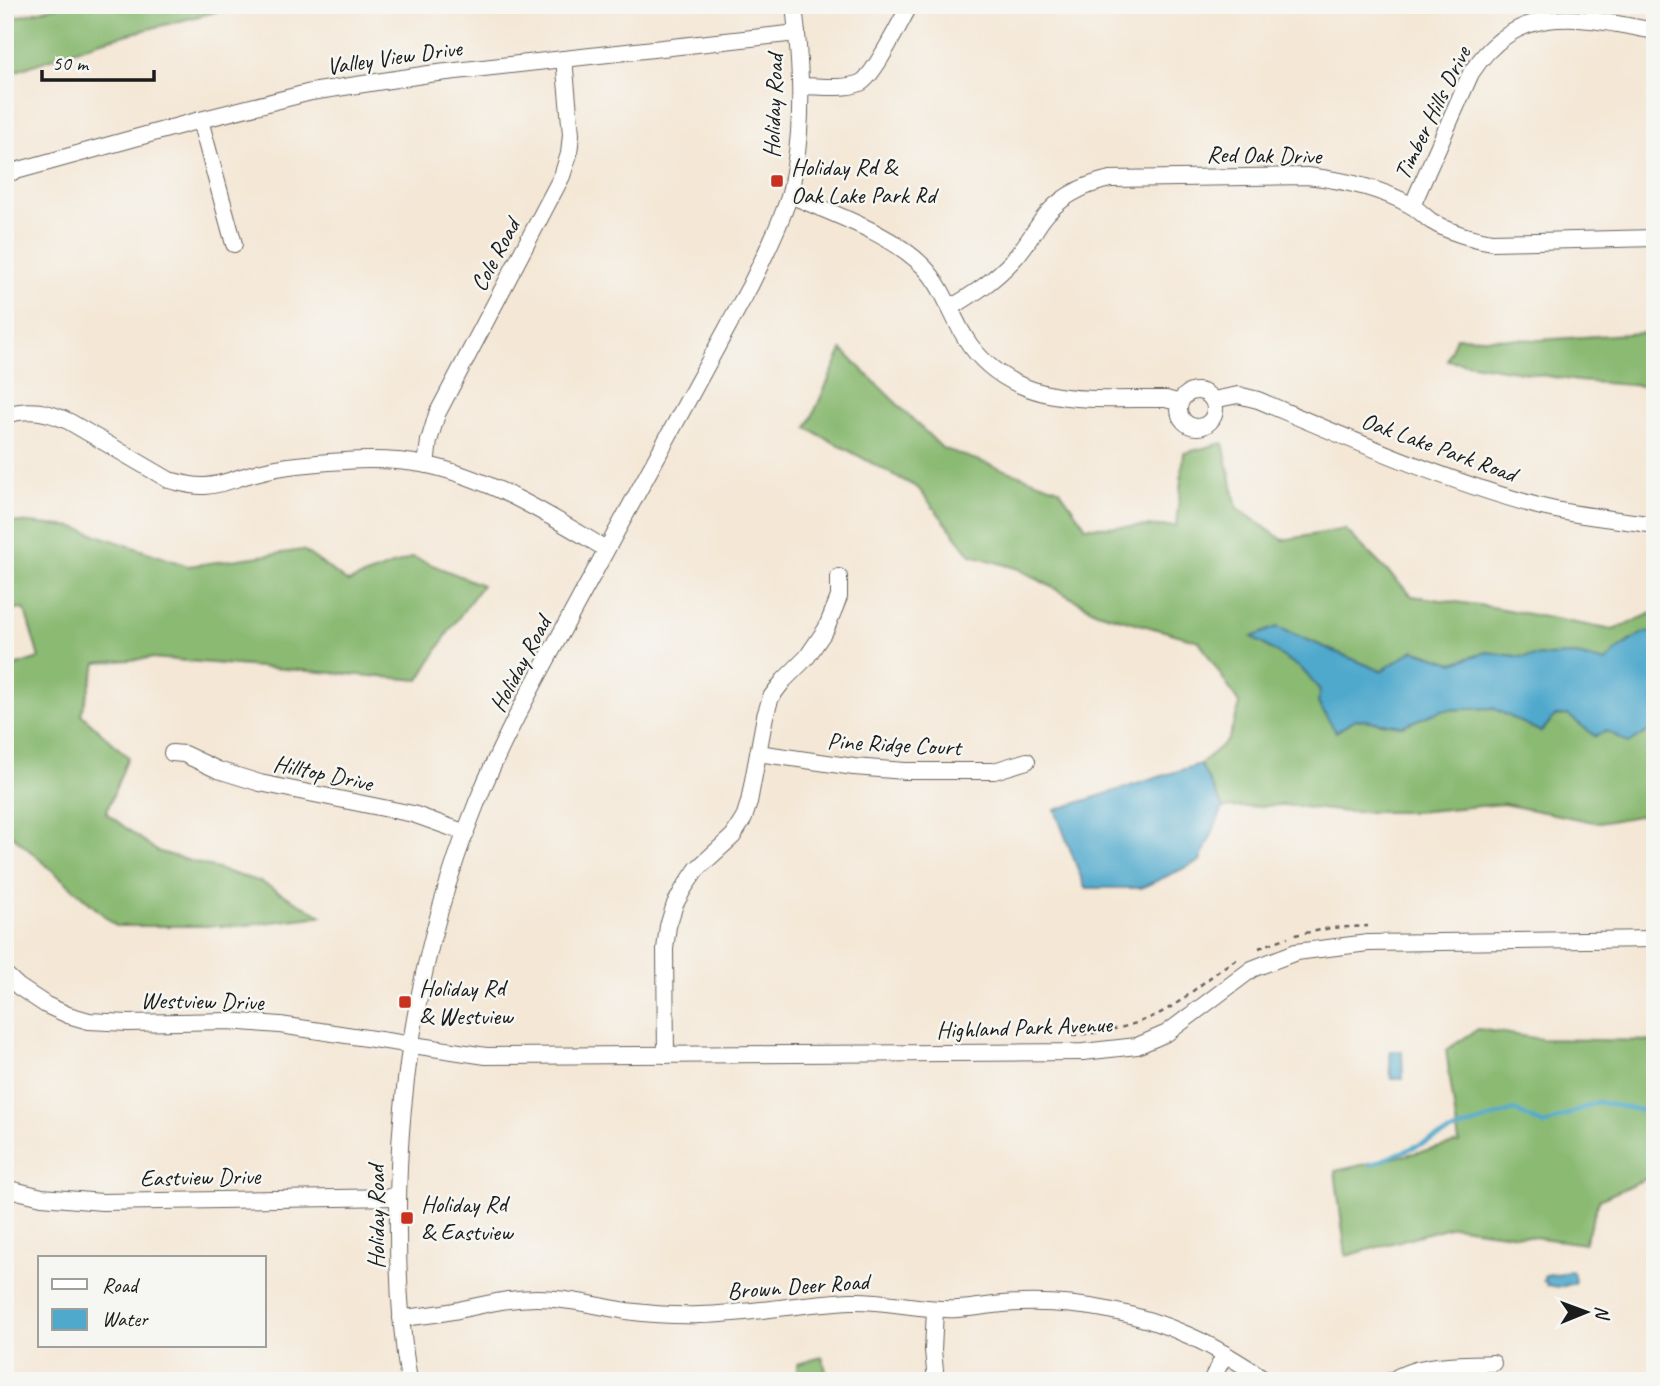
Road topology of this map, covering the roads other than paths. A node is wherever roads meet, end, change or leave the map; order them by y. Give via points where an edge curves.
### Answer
1 (794, 5) edge
2 (909, 5) edge
3 (1655, 31) edge
4 (797, 33) junction
5 (564, 59) junction
6 (801, 86) junction
7 (200, 120) junction
8 (5, 174) edge
9 (790, 195) junction
10 (1412, 206) junction
11 (1655, 239) edge
12 (234, 244) dead end
13 (950, 308) junction
14 (1213, 400) junction
15 (1181, 403) junction
16 (5, 415) edge
17 (426, 465) junction
18 (1655, 525) edge
19 (607, 549) junction
20 (839, 577) dead end
21 (172, 753) dead end
22 (758, 753) junction
23 (1027, 761) dead end
24 (466, 833) junction
25 (1655, 939) edge
26 (5, 974) edge
27 (410, 1044) junction
28 (666, 1055) junction
29 (5, 1188) edge
30 (397, 1197) junction
31 (935, 1310) junction
32 (401, 1318) junction
33 (1225, 1354) junction
34 (1493, 1363) dead end
35 (410, 1381) edge
36 (936, 1381) edge
37 (1211, 1381) edge
38 (1268, 1381) edge
39 (1391, 1381) edge

1 - 4 street, Holiday Road
2 - 6 street via 874,69 861,83
3 - 10 street, Timber Hills Drive via 1553,16 1533,19 1496,40 1471,72
4 - 5 street, Valley View Drive
4 - 6 street, Holiday Road
5 - 7 street, Valley View Drive via 311,92
5 - 17 street, Cole Road via 572,134 562,176 438,414
6 - 9 street, Holiday Road via 799,142
7 - 8 street, Valley View Drive
7 - 12 street
9 - 13 street, Oak Lake Park Road via 889,239 925,268
9 - 19 street, Holiday Road via 750,286
10 - 11 street, Red Oak Drive via 1451,231 1492,242
10 - 13 street, Red Oak Drive via 1368,188 1307,176 1101,181 1059,202 997,277
13 - 15 street, Oak Lake Park Road via 964,336 987,364 1028,389 1069,398
14 - 15 street, Oak Lake Park Road via 1196,391 1185,395
14 - 15 street via 1212,420 1197,427 1182,418
14 - 18 street, Oak Lake Park Road via 1238,395 1258,400 1418,467 1541,507
16 - 17 street via 19,411 54,414 169,480 185,484 223,484 278,467 346,460
17 - 19 street via 503,492
19 - 24 street, Holiday Road via 523,704
20 - 22 street via 839,597 826,629 771,697
21 - 24 street, Hilltop Drive via 260,783 413,814
22 - 23 street, Pine Ridge Court via 905,771 994,771
22 - 28 street via 744,818 733,836 697,869 675,904 668,926
24 - 27 street, Holiday Road via 433,935
25 - 28 street, Highland Park Avenue via 1368,943 1296,952 1252,969 1167,1033 1137,1045 1083,1052
26 - 27 street, Westview Drive via 46,1004 89,1021 228,1021
27 - 28 street, Highland Park Avenue via 486,1056
27 - 30 street, Holiday Road
29 - 30 street, Eastview Drive via 41,1197 102,1202
30 - 32 street, Holiday Road
31 - 32 street, Brown Deer Road via 851,1301 735,1314 658,1315 514,1298
31 - 33 street, Brown Deer Road via 1019,1303 1091,1307 1162,1325
31 - 36 street
32 - 35 street, Holiday Road
33 - 37 street
33 - 38 street, Brown Deer Road
34 - 39 street via 1424,1368

